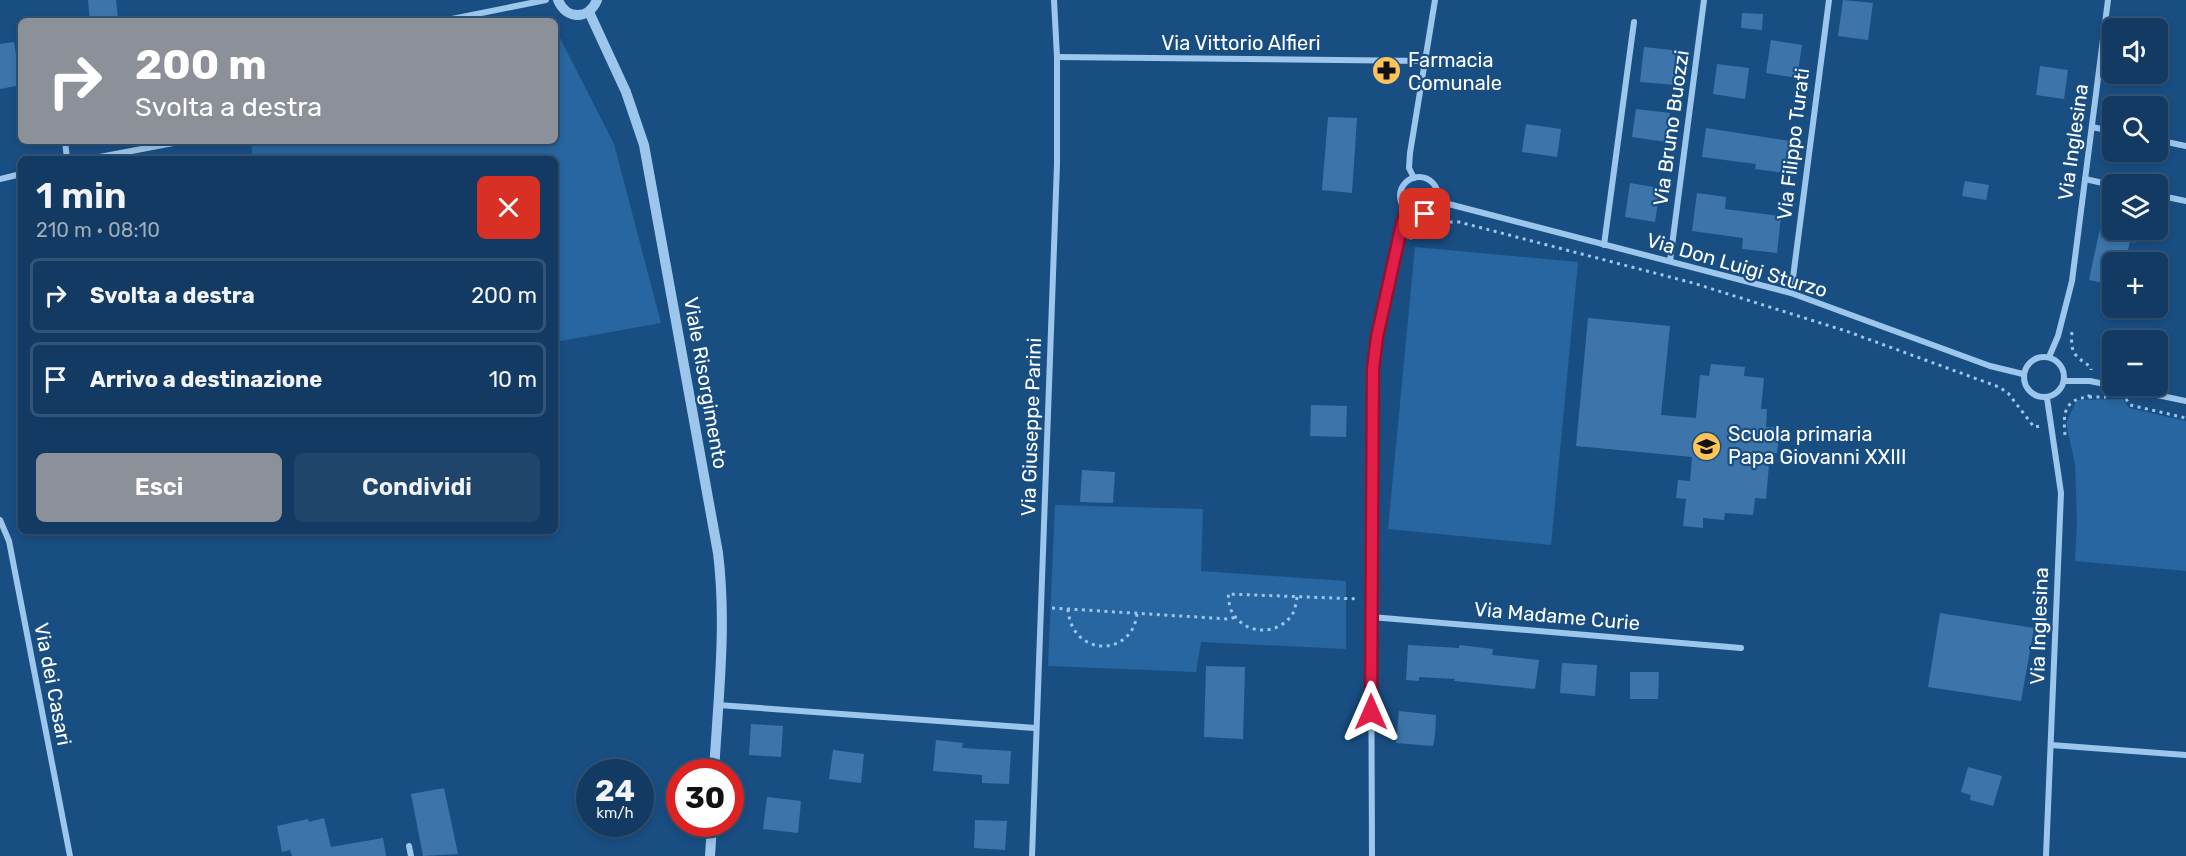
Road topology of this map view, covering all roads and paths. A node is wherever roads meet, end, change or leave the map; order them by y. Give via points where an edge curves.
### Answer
1 (546, 0) edge
2 (558, 0) edge
3 (597, 0) edge
4 (1054, 0) edge
5 (1435, 0) edge
6 (1704, 0) edge
7 (1828, 0) edge
8 (2108, 0) edge
9 (589, 12) junction
10 (457, 18) edge
11 (1635, 22) dead end
12 (1057, 57) junction
13 (1425, 61) junction
14 (2092, 127) junction
15 (2102, 129) edge
16 (2168, 142) edge
17 (168, 144) edge
18 (2186, 146) edge
19 (105, 156) edge
20 (18, 175) edge
21 (1414, 178) junction
22 (0, 179) edge
23 (2085, 179) junction
24 (2102, 183) edge
25 (2168, 197) edge
26 (1437, 201) junction
27 (2186, 201) edge
28 (1407, 211) junction
29 (1396, 241) junction
30 (1604, 245) junction
31 (1670, 261) junction
32 (1791, 293) junction
33 (2049, 357) junction
34 (2024, 374) junction
35 (2064, 381) junction
36 (2112, 397) dead end
37 (2124, 397) dead end
38 (2047, 398) junction
39 (2089, 398) dead end
40 (2186, 401) edge
41 (2186, 418) edge
42 (2052, 425) junction
43 (0, 520) edge
44 (1297, 597) junction
45 (1371, 600) junction
46 (1042, 608) junction
47 (1068, 609) junction
48 (1137, 613) junction
49 (1236, 617) junction
50 (1371, 617) junction
51 (1741, 648) dead end
52 (718, 705) junction
53 (1035, 728) junction
54 (2051, 745) junction
55 (2186, 755) edge
56 (715, 759) edge
57 (711, 837) edge
58 (409, 846) dead end
59 (70, 856) edge
60 (411, 856) edge
61 (710, 856) edge
62 (1032, 856) edge
63 (1372, 856) edge
64 (2046, 856) edge

1 - 10 street
2 - 9 street via 572,15
3 - 9 street
4 - 12 street, Via Giuseppe Parini
5 - 13 street
6 - 31 street, Via Bruno Buozzi
7 - 32 street, Via Filippo Turati
8 - 14 street, Via Inglesina
9 - 52 street, Viale Risorgimento via 636,118 651,174 723,589
11 - 30 street
12 - 13 street, Via Vittorio Alfieri
12 - 46 street, Via Giuseppe Parini
13 - 21 street via 1410,153 1409,168
14 - 15 street
14 - 23 street, Via Inglesina
16 - 18 street
17 - 19 street
20 - 22 street
21 - 26 street via 1430,181 1437,190
21 - 28 street via 1404,185 1400,196
23 - 24 street
23 - 33 street, Via Inglesina via 2072,281
25 - 27 street
26 - 28 street via 1425,214
26 - 30 street, Via Don Luigi Sturzo
28 - 29 street
29 - 42 path via 1407,243 1426,225 1459,222 1693,283 1846,331 1999,387 2034,426
29 - 45 street via 1373,369
30 - 31 street, Via Don Luigi Sturzo
31 - 32 street, Via Don Luigi Sturzo
32 - 34 street, Via Don Luigi Sturzo via 1989,366
33 - 34 street via 2029,363
33 - 35 street via 2061,367
34 - 38 street via 2031,393
35 - 38 street via 2059,391
35 - 40 street via 2090,381
36 - 39 path
37 - 41 path via 2130,405
38 - 42 street, Via Inglesina
42 - 54 street, Via Inglesina via 2061,493
43 - 59 street, Via dei Casari via 9,541
44 - 45 path
44 - 49 path via 1293,613 1274,628 1252,629
44 - 49 path via 1228,594
45 - 50 street
46 - 47 path
46 - 53 street, Via Giuseppe Parini
47 - 48 path
47 - 48 path via 1072,631 1091,645 1106,647 1119,643 1130,633
48 - 49 path
50 - 51 street, Via Madame Curie
50 - 63 street
52 - 53 street
52 - 56 street, Viale Risorgimento
53 - 62 street, Via Giuseppe Parini
54 - 55 street
54 - 64 street, Via Inglesina
57 - 61 street
58 - 60 street

